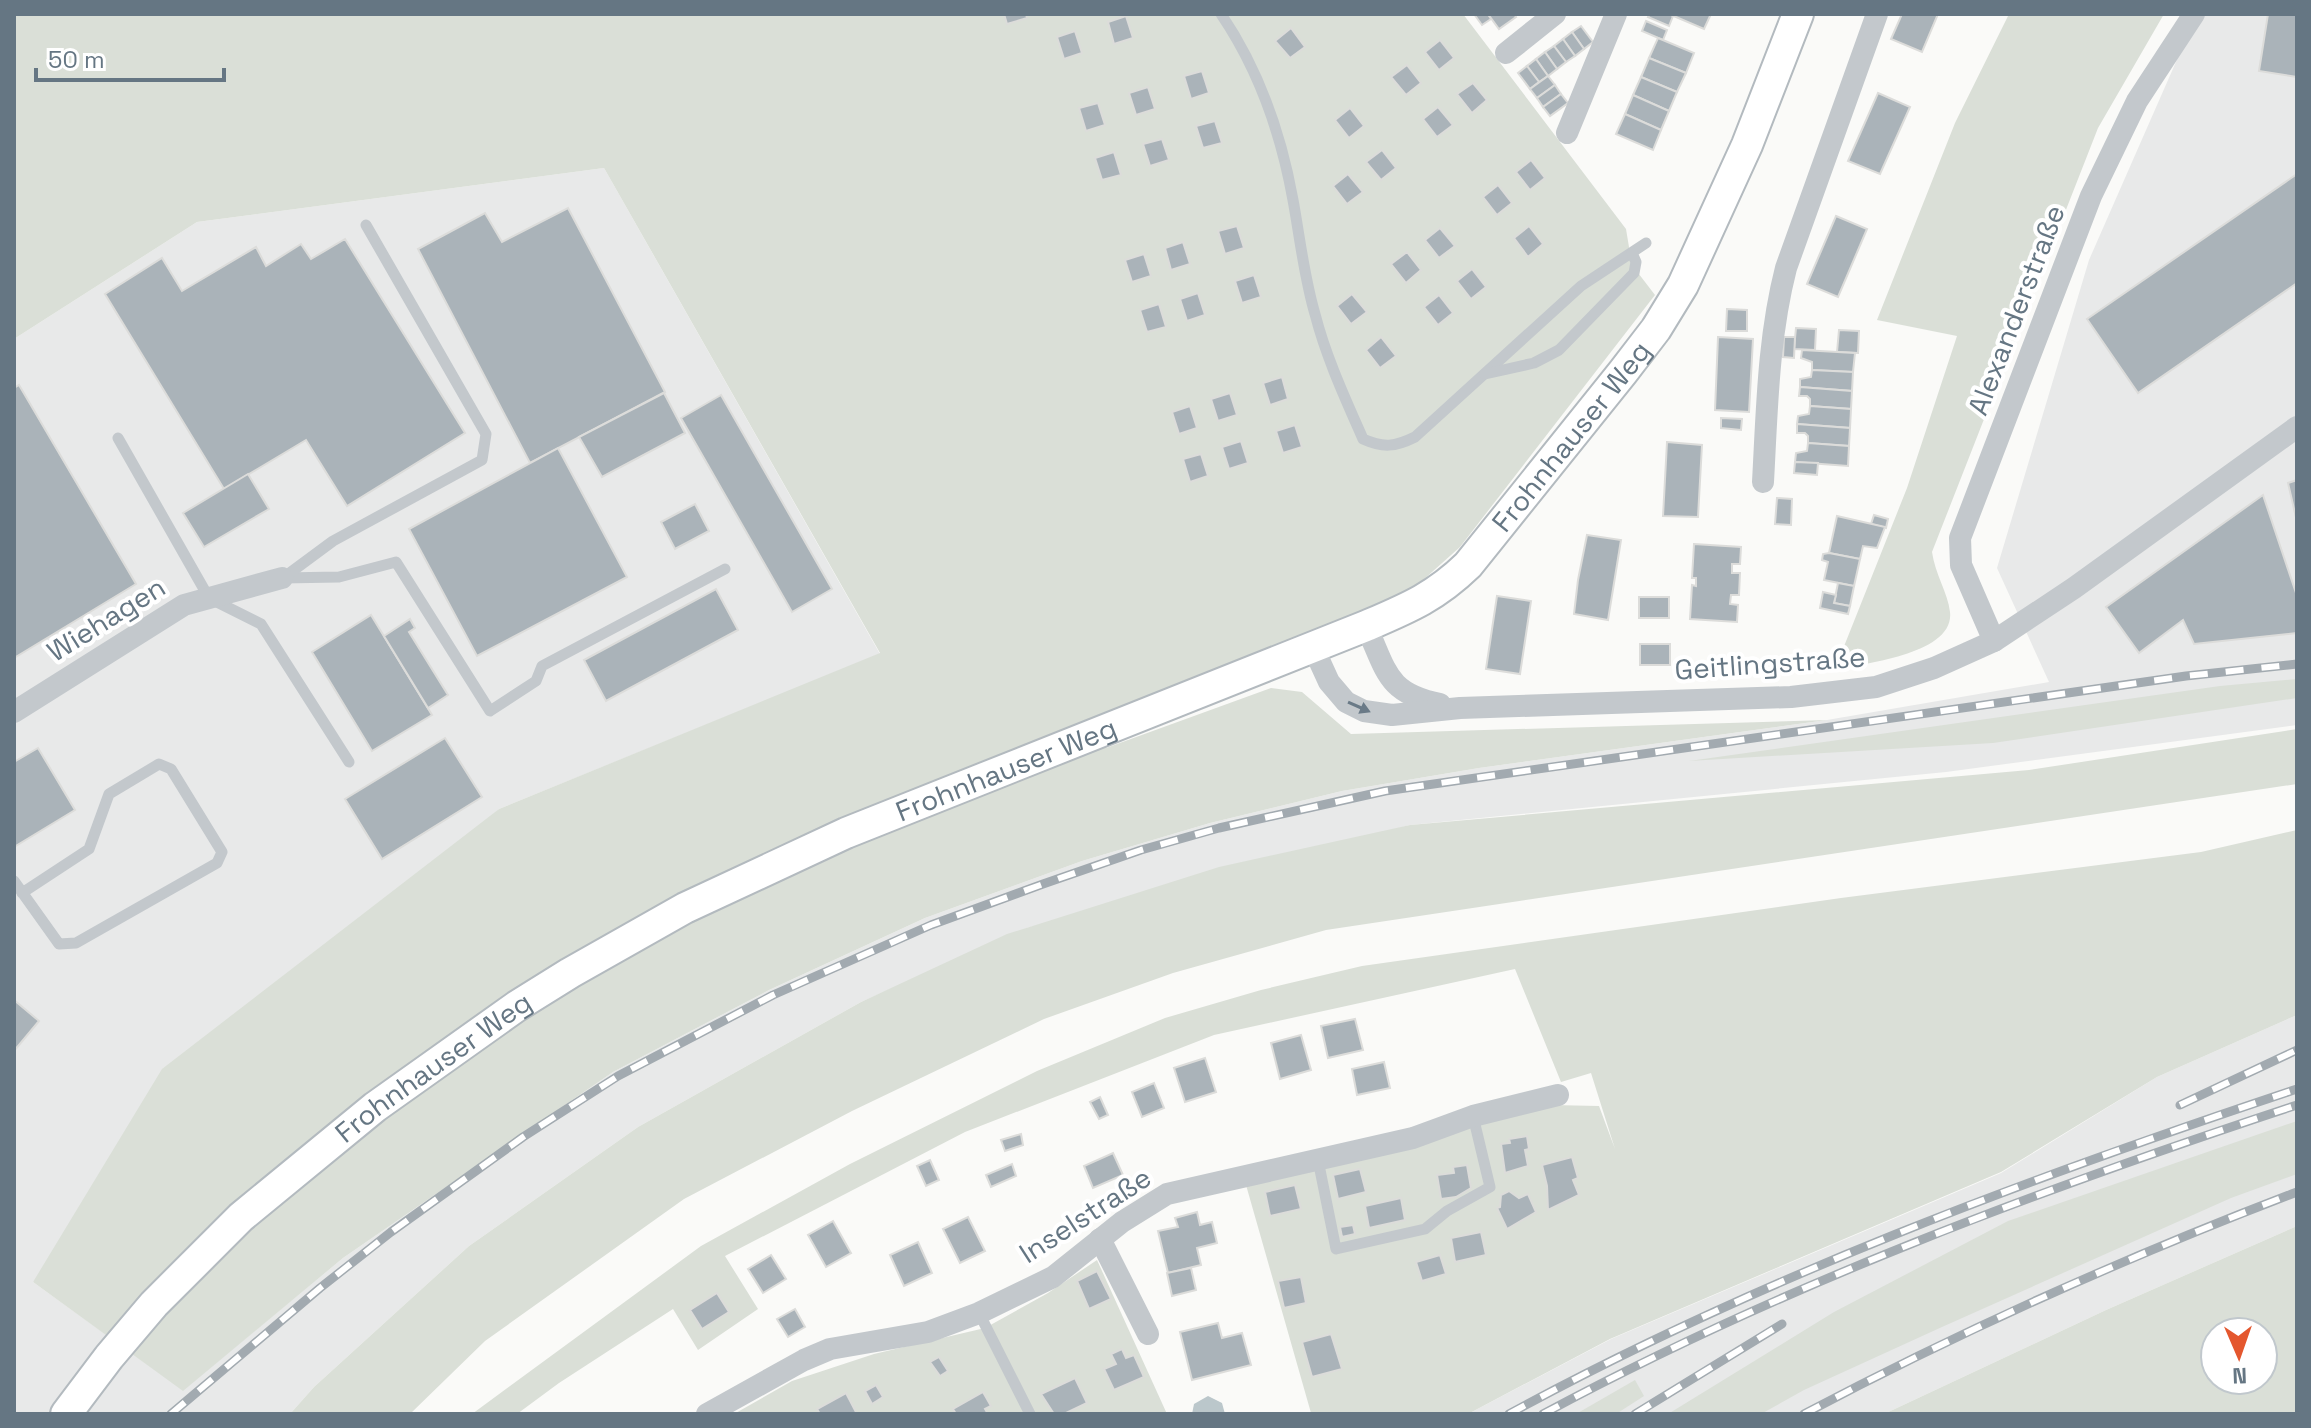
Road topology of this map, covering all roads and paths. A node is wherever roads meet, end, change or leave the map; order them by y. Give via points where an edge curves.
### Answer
1 (1221, 14) edge
2 (1555, 14) edge
3 (1616, 14) edge
4 (1798, 14) edge
5 (1877, 14) edge
6 (2194, 14) edge
7 (1506, 53) dead end
8 (1567, 133) dead end
9 (366, 225) dead end
10 (1646, 243) dead end
11 (1632, 253) junction
12 (1484, 374) junction
13 (2297, 427) edge
14 (118, 438) dead end
15 (1763, 482) dead end
16 (725, 569) dead end
17 (282, 578) junction
18 (209, 598) junction
19 (1366, 626) junction
20 (1994, 641) junction
21 (1313, 647) junction
22 (1460, 708) junction
23 (14, 712) edge
24 (349, 762) dead end
25 (14, 881) edge
26 (22, 893) junction
27 (1558, 1095) dead end
28 (1473, 1116) junction
29 (1318, 1160) junction
30 (1100, 1239) junction
31 (979, 1313) junction
32 (1148, 1334) dead end
33 (66, 1414) edge
34 (707, 1414) edge
35 (1030, 1414) edge

1 - 12 lane via 1244,48 1281,145 1314,313 1363,439 1380,447 1415,437
2 - 7 street
3 - 8 street
4 - 19 main road, Frohnhauser Weg via 1741,158 1683,285 1656,329 1468,565 1421,602
5 - 15 street via 1776,309
6 - 20 street, Alexanderstraße via 2137,101 2091,196 1960,538 1961,565
9 - 17 lane via 486,434 482,460 333,541
10 - 11 lane
11 - 12 lane via 1581,286
11 - 12 lane via 1634,273 1559,350 1534,363
13 - 20 street, Geitlingstraße
14 - 18 lane
16 - 17 lane via 542,666 536,681 490,711 396,562 339,577
17 - 18 street, Wiehagen
18 - 23 street, Wiehagen via 184,605
18 - 24 lane via 261,624
19 - 21 main road, Frohnhauser Weg
19 - 22 street, Geitlingstraße via 1394,685 1416,699
20 - 22 street, Geitlingstraße via 1876,687 1791,697
21 -> 22 street, Geitlingstraße via 1329,682 1346,702 1364,711 1392,715
21 - 33 main road, Frohnhauser Weg via 818,846 685,908 557,981 375,1107 241,1217 154,1304
25 - 26 lane
26 - 26 lane via 59,944 76,943 217,863 222,852 171,769 159,764 109,794 89,849
27 - 28 street, Inselstraße
28 - 29 street, Inselstraße via 1413,1138
28 - 29 lane via 1490,1187 1425,1229 1336,1249
29 - 30 street, Inselstraße via 1167,1194
30 - 31 street, Inselstraße via 1053,1277
30 - 32 street
31 - 34 street, Inselstraße via 928,1332 830,1349
31 - 35 lane

